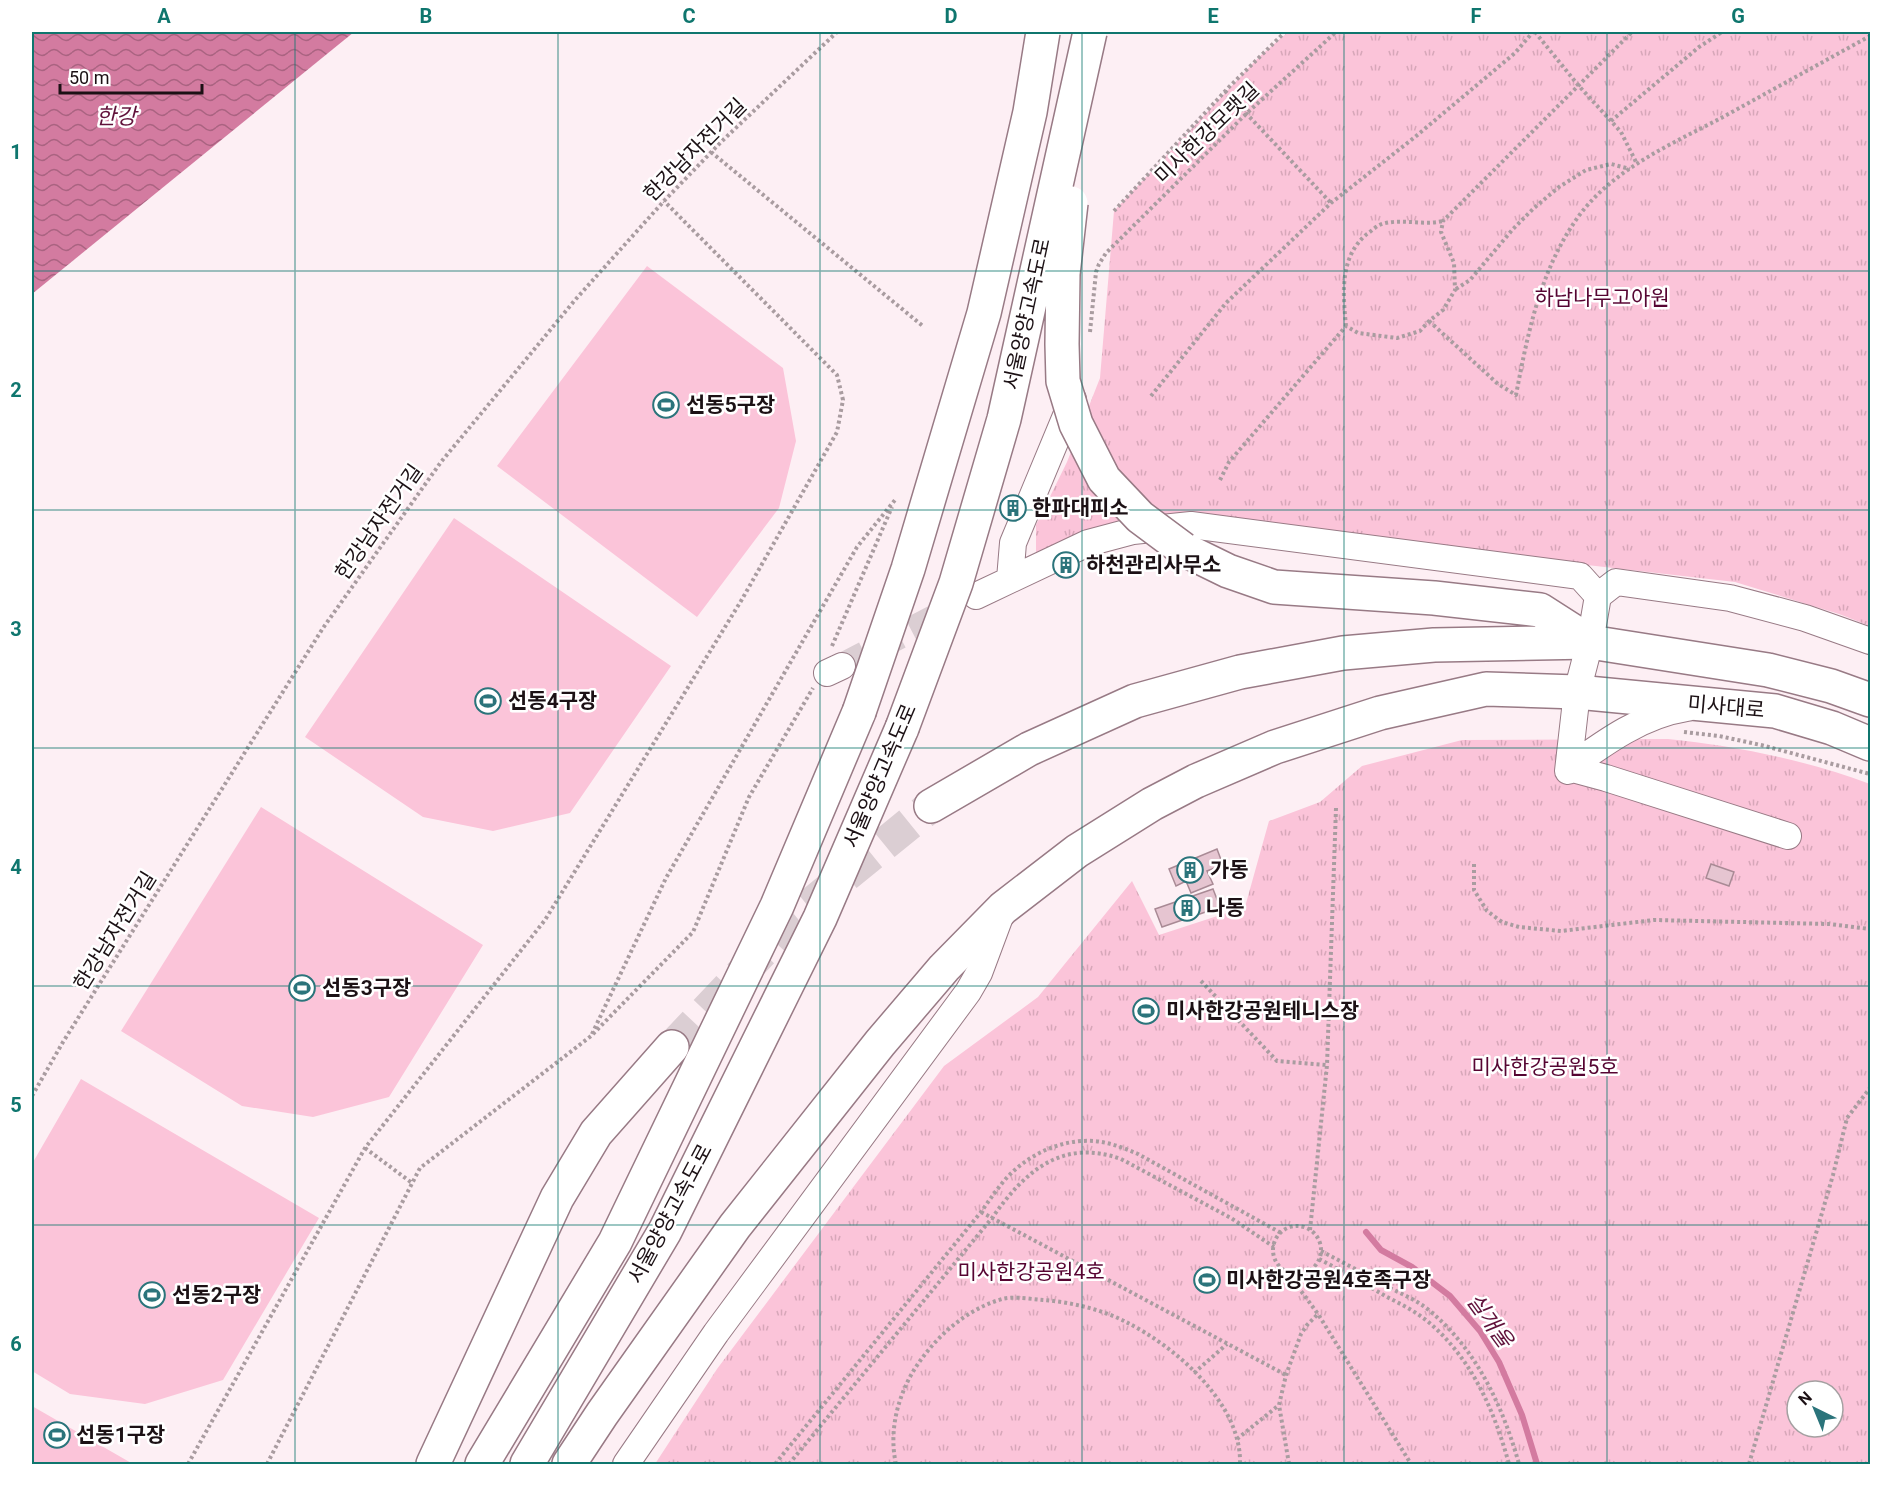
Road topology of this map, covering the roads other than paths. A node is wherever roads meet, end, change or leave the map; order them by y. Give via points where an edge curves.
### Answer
1 (1043, 32) edge
2 (1089, 37) edge
3 (1080, 382) dead end
4 (1010, 579) junction
5 (976, 596) tunnel mouth
6 (1598, 596) junction
7 (1870, 641) edge
8 (1590, 642) junction
9 (1577, 692) junction
10 (1870, 700) edge
11 (1706, 705) junction
12 (1870, 744) edge
13 (1568, 770) junction
14 (931, 806) tunnel mouth
15 (1788, 836) dead end
16 (1003, 908) junction
17 (672, 1047) tunnel mouth
18 (433, 1464) edge
19 (482, 1464) edge
20 (526, 1464) edge
21 (569, 1464) edge
22 (626, 1464) edge

1 - 19 main road, 서울양양고속도로, bridge via 1030,112 984,313 908,569 859,712 777,906 615,1242
2 - 8 main road, bridge via 1063,274 1062,344 1064,381 1076,424 1104,479 1140,517 1183,549 1274,587 1540,610
2 - 20 main road, 서울양양고속도로, bridge via 1004,419 956,583 902,728 820,918 665,1231
3 - 4 street via 1013,543
4 - 5 street
4 - 6 street via 1088,543 1133,531 1191,525 1580,576
6 - 7 street via 1616,582 1730,598
6 - 8 street
8 - 9 street
8 - 10 main road, 미사대로 via 1768,670
8 - 14 main road via 1434,645 1343,653 1240,672 1136,701 1029,749
9 - 11 main road, 미사대로
9 - 13 street
9 - 16 main road, 미사대로 via 1486,688 1380,712 1275,747 1152,804 1077,851
11 - 12 main road, 미사대로 via 1775,711
11 - 13 street via 1666,712 1633,726
13 - 15 street via 1606,778
16 - 21 main road, 미사대로 via 944,968 880,1043 735,1226
16 - 22 street via 968,992 716,1333
17 - 18 main road via 596,1133 556,1198

